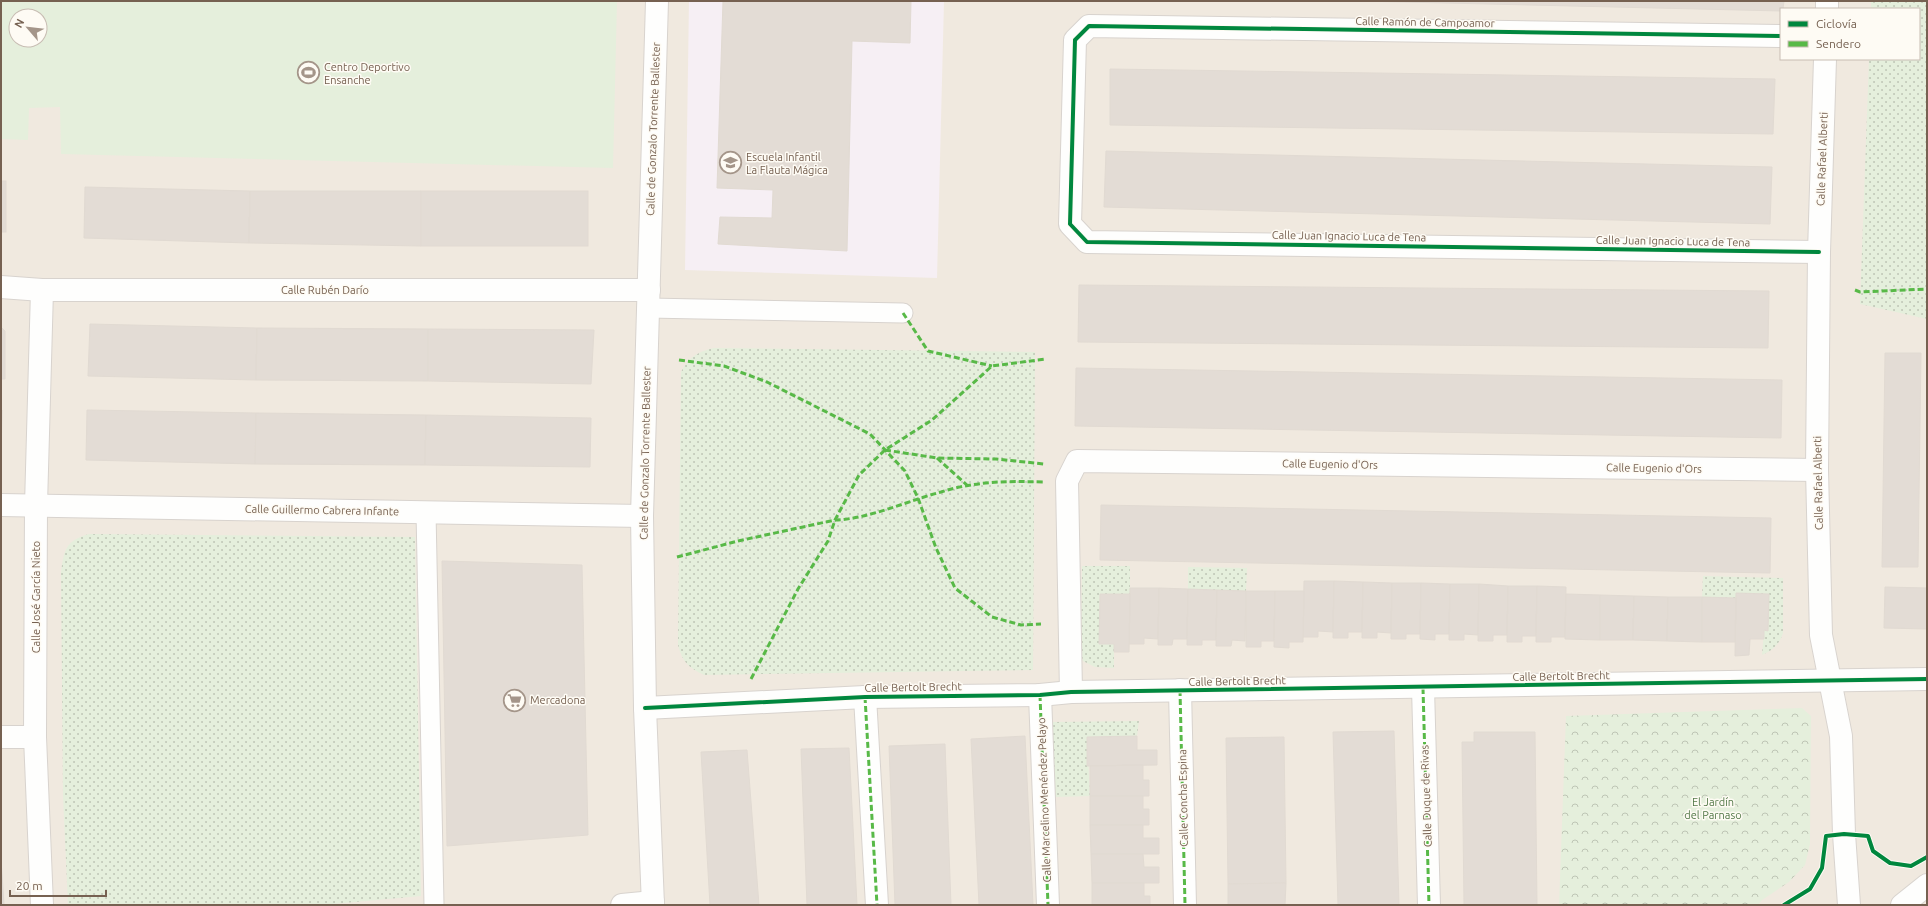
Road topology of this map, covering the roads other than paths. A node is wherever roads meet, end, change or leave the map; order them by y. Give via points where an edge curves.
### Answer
1 (657, 1) edge
2 (1780, 36) edge
3 (1076, 40) joint
4 (1825, 60) edge
5 (1819, 252) junction
6 (1, 287) edge
7 (42, 290) junction
8 (649, 299) junction
9 (903, 313) dead end
10 (1817, 470) junction
11 (1, 505) edge
12 (36, 505) junction
13 (426, 512) junction
14 (642, 516) junction
15 (1927, 679) edge
16 (1830, 680) junction
17 (1423, 688) junction
18 (1180, 690) junction
19 (1071, 692) junction
20 (1040, 695) junction
21 (865, 697) junction
22 (645, 708) junction
23 (1, 737) edge
24 (34, 737) junction
25 (1927, 885) edge
26 (653, 903) edge
27 (42, 905) edge
28 (434, 905) edge
29 (622, 905) edge
30 (877, 905) edge
31 (1048, 905) edge
32 (1185, 905) edge
33 (1429, 905) edge
34 (1849, 905) edge
35 (1902, 905) edge

1 - 8 street, Calle de Gonzalo Torrente Ballester
2 - 3 street, Calle Ramón de Campoamor via 1088,26
3 - 5 street, Calle Juan Ignacio Luca de Tena via 1070,224 1087,242
4 - 5 street, Calle Rafael Alberti
5 - 10 street, Calle Rafael Alberti
6 - 7 street, Calle Rubén Darío
7 - 8 street, Calle Rubén Darío
7 - 12 street, Calle José García Nieto
8 - 9 lane
8 - 14 street, Calle de Gonzalo Torrente Ballester
10 - 16 street, Calle Rafael Alberti via 1821,635
10 - 19 street, Calle Eugenio d'Ors via 1078,461 1066,481
11 - 12 street, Calle Guillermo Cabrera Infante
12 - 13 street, Calle Guillermo Cabrera Infante
12 - 24 street, Calle José García Nieto
13 - 14 street, Calle Guillermo Cabrera Infante
13 - 28 lane
14 - 22 street, Calle de Gonzalo Torrente Ballester
15 - 16 street, Calle Bertolt Brecht
16 - 17 street, Calle Bertolt Brecht
16 - 34 street, Calle Rafael Alberti via 1841,736
17 - 18 street, Calle Bertolt Brecht
17 - 33 street, Calle Duque de Rivas
18 - 19 street, Calle Bertolt Brecht
18 - 32 street, Calle Concha Espina
19 - 20 street, Calle Bertolt Brecht
20 - 21 street, Calle Bertolt Brecht
20 - 31 street, Calle Marcelino Menéndez Pelayo
21 - 22 street, Calle Bertolt Brecht
21 - 30 street
22 - 26 street, Calle de Gonzalo Torrente Ballester
23 - 24 street
24 - 27 street, Calle José García Nieto
25 - 35 street
26 - 29 street

